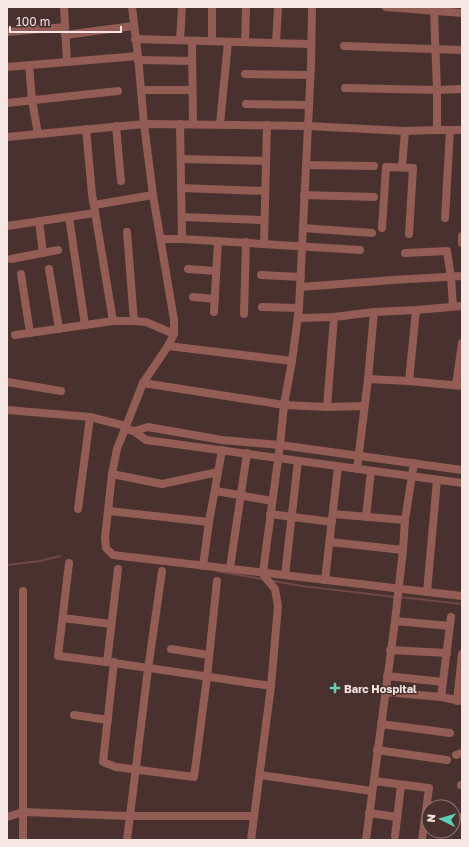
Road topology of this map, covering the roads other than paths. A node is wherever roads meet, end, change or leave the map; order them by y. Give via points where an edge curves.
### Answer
1 (64, 7) edge
2 (132, 7) edge
3 (182, 7) edge
4 (212, 7) edge
5 (246, 7) edge
6 (278, 7) edge
7 (312, 7) edge
8 (386, 7) edge
9 (434, 11) junction
10 (462, 13) edge
11 (134, 26) junction
12 (65, 31) junction
13 (7, 32) edge
14 (135, 39) junction
15 (180, 40) junction
16 (192, 41) junction
17 (212, 41) junction
18 (228, 42) junction
19 (245, 42) junction
20 (276, 43) junction
21 (311, 44) junction
22 (344, 46) dead end
23 (434, 50) junction
24 (462, 50) edge
25 (138, 58) junction
26 (192, 61) junction
27 (68, 62) junction
28 (29, 65) junction
29 (7, 67) edge
30 (245, 74) dead end
31 (310, 75) junction
32 (345, 88) dead end
33 (462, 89) edge
34 (141, 90) junction
35 (192, 90) junction
36 (437, 90) junction
37 (118, 91) dead end
38 (32, 100) junction
39 (7, 103) edge
40 (246, 104) dead end
41 (309, 104) junction
42 (144, 124) junction
43 (180, 124) junction
44 (193, 124) junction
45 (220, 124) junction
46 (267, 125) junction
47 (116, 126) junction
48 (308, 126) junction
49 (86, 129) junction
50 (436, 130) junction
51 (450, 130) junction
52 (462, 130) edge
53 (405, 131) junction
54 (38, 134) junction
55 (7, 137) edge
56 (181, 159) junction
57 (266, 162) junction
58 (306, 164) junction
59 (374, 166) dead end
60 (402, 167) junction
61 (121, 181) dead end
62 (181, 188) junction
63 (265, 191) junction
64 (153, 195) junction
65 (304, 195) junction
66 (374, 197) dead end
67 (95, 209) junction
68 (69, 217) junction
69 (182, 217) junction
70 (445, 218) dead end
71 (264, 220) junction
72 (39, 221) junction
73 (7, 226) edge
74 (303, 228) junction
75 (382, 228) dead end
76 (127, 232) dead end
77 (372, 233) dead end
78 (409, 234) dead end
79 (462, 236) edge
80 (161, 239) junction
81 (182, 239) junction
82 (218, 241) junction
83 (246, 242) junction
84 (264, 243) junction
85 (462, 243) edge
86 (302, 245) junction
87 (58, 250) dead end
88 (360, 250) dead end
89 (43, 253) junction
90 (405, 253) dead end
91 (11, 259) dead end
92 (49, 269) dead end
93 (188, 269) dead end
94 (216, 271) junction
95 (21, 274) dead end
96 (261, 275) dead end
97 (451, 276) junction
98 (462, 276) edge
99 (301, 277) junction
100 (300, 287) junction
101 (192, 297) dead end
102 (214, 299) junction
103 (453, 306) junction
104 (462, 306) edge
105 (262, 307) dead end
106 (299, 308) junction
107 (416, 310) junction
108 (214, 312) dead end
109 (374, 312) junction
110 (244, 314) dead end
111 (334, 317) junction
112 (298, 318) junction
113 (113, 321) junction
114 (134, 321) junction
115 (85, 325) junction
116 (59, 329) junction
117 (30, 333) junction
118 (174, 334) junction
119 (15, 335) dead end
120 (462, 343) edge
121 (168, 346) junction
122 (292, 360) junction
123 (368, 379) junction
124 (409, 381) junction
125 (7, 382) edge
126 (143, 383) junction
127 (459, 386) edge
128 (61, 391) dead end
129 (284, 405) junction
130 (364, 406) junction
131 (327, 407) junction
132 (7, 410) edge
133 (90, 417) junction
134 (125, 428) junction
135 (134, 432) junction
136 (280, 445) junction
137 (222, 450) junction
138 (246, 453) junction
139 (360, 456) junction
140 (278, 457) junction
141 (298, 461) junction
142 (414, 463) junction
143 (338, 467) junction
144 (357, 470) junction
145 (462, 470) edge
146 (371, 471) junction
147 (218, 472) junction
148 (112, 474) junction
149 (412, 476) junction
150 (437, 480) junction
151 (462, 484) edge
152 (216, 491) junction
153 (240, 496) junction
154 (272, 501) junction
155 (78, 509) dead end
156 (108, 511) junction
157 (270, 514) junction
158 (292, 516) junction
159 (366, 516) junction
160 (332, 518) junction
161 (405, 520) junction
162 (209, 522) junction
163 (330, 542) junction
164 (403, 550) junction
165 (69, 563) dead end
166 (203, 566) junction
167 (230, 568) junction
168 (118, 569) dead end
169 (162, 571) dead end
170 (263, 574) junction
171 (285, 575) junction
172 (325, 580) junction
173 (217, 581) dead end
174 (398, 590) junction
175 (23, 591) dead end
176 (427, 592) junction
177 (462, 596) edge
178 (63, 618) junction
179 (451, 618) dead end
180 (394, 620) junction
181 (111, 624) junction
182 (450, 626) junction
183 (171, 649) dead end
184 (390, 650) junction
185 (446, 653) junction
186 (462, 654) edge
187 (209, 655) junction
188 (111, 662) junction
189 (148, 669) junction
190 (387, 676) junction
191 (207, 677) junction
192 (443, 682) junction
193 (271, 686) junction
194 (385, 692) junction
195 (441, 698) junction
196 (459, 701) edge
197 (74, 714) dead end
198 (108, 720) junction
199 (381, 724) junction
200 (450, 733) dead end
201 (377, 750) junction
202 (447, 760) dead end
203 (135, 769) junction
204 (260, 775) junction
205 (374, 781) junction
206 (401, 785) junction
207 (372, 791) junction
208 (24, 812) junction
209 (369, 813) junction
210 (130, 816) junction
211 (254, 816) junction
212 (7, 817) edge
213 (397, 817) junction
214 (395, 836) dead end
215 (23, 840) edge
216 (127, 840) edge
217 (251, 840) edge
218 (366, 840) edge
219 (422, 840) edge

1 - 12 street
2 - 11 street
3 - 15 street
4 - 17 street
5 - 19 street
6 - 20 street
7 - 21 street
8 - 9 street
9 - 10 street
9 - 23 street
11 - 12 street
11 - 14 street
12 - 13 street
12 - 27 street
14 - 15 street
14 - 25 street
15 - 16 street
16 - 17 street
16 - 26 street
17 - 18 street
18 - 19 street
18 - 45 street
19 - 20 street
20 - 21 street
21 - 31 street
22 - 23 street
23 - 24 street
23 - 36 street
25 - 26 street
25 - 27 street
25 - 34 street
26 - 35 street
27 - 28 street
28 - 29 street
28 - 38 street
30 - 31 street
31 - 41 street
32 - 36 street
33 - 36 street
34 - 35 street
34 - 42 street
35 - 44 street
36 - 50 street
37 - 38 street
38 - 39 street
38 - 54 street
40 - 41 street
41 - 48 street
42 - 43 street
42 - 47 street
42 - 64 street
43 - 44 street
43 - 56 street
44 - 45 street
45 - 46 street
46 - 48 street
46 - 57 street
47 - 49 street
47 - 61 street
48 - 53 street
48 - 58 street
49 - 54 street
49 - 67 street
50 - 51 street
50 - 53 street
51 - 52 street
51 - 70 street
53 - 60 street
54 - 55 street
56 - 57 street
56 - 62 street
57 - 63 street
58 - 59 street
58 - 65 street
60 - 75 street via 386,167
60 - 78 street via 413,168
62 - 63 street
62 - 69 street
63 - 71 street
64 - 67 street
64 - 80 street
65 - 66 street
65 - 74 street
67 - 68 street
67 - 113 street
68 - 72 street
68 - 115 street
69 - 71 street
69 - 81 street
71 - 84 street
72 - 73 street
72 - 89 street
74 - 77 street
74 - 86 street
76 - 114 street
79 - 85 street
80 - 81 street
80 - 118 street
81 - 82 street
82 - 83 street
82 - 94 street
83 - 84 street
83 - 110 street
84 - 86 street
86 - 88 street
86 - 99 street
87 - 89 street
89 - 91 street
90 - 97 street via 447,251
92 - 116 street
93 - 94 street
94 - 102 street
95 - 117 street
96 - 99 street
97 - 98 street
97 - 100 street
97 - 103 street
99 - 100 street
100 - 106 street
101 - 102 street
102 - 108 street
103 - 104 street
103 - 107 street
105 - 106 street
106 - 112 street
107 - 109 street
107 - 124 street
109 - 111 street
109 - 123 street
111 - 112 street
111 - 131 street
112 - 122 street
113 - 114 street
113 - 115 street
114 - 118 street via 146,322
115 - 116 street
116 - 117 street
117 - 119 street
118 - 121 street
120 - 127 street
121 - 122 street
121 - 126 street
122 - 129 street
123 - 124 street
123 - 130 street
124 - 127 street
125 - 128 street
126 - 129 street
126 - 134 street
129 - 131 street
129 - 136 street
130 - 131 street
130 - 139 street
132 - 133 street
133 - 134 street
133 - 155 street
134 - 135 street
134 - 148 street
135 - 136 street via 148,427 222,440
135 - 137 street via 146,440
136 - 139 street
136 - 140 street
137 - 138 street
137 - 147 street
138 - 140 street
138 - 153 street
139 - 142 street
139 - 144 street
140 - 141 street
140 - 154 street
141 - 143 street
141 - 158 street
142 - 145 street
142 - 149 street
143 - 144 street
143 - 160 street
144 - 146 street
146 - 149 street
146 - 159 street
147 - 148 street via 162,484
147 - 152 street
148 - 156 street
149 - 150 street
149 - 161 street
150 - 151 street
150 - 176 street
152 - 153 street
152 - 162 street
153 - 154 street
153 - 167 street
154 - 157 street
156 - 162 street
156 - 166 street via 105,543 113,555
157 - 158 street
157 - 170 street
158 - 160 street
158 - 171 street
159 - 160 street
159 - 161 street
160 - 163 street
161 - 164 street
162 - 166 street
163 - 164 street
163 - 172 street
164 - 174 street
165 - 178 street
166 - 167 street
167 - 170 street
168 - 181 street
169 - 189 street
170 - 171 street
170 - 193 street via 275,588 278,606
171 - 172 street
172 - 174 street
173 - 187 street
174 - 176 street
174 - 180 street
175 - 208 street
176 - 177 street
178 - 181 street
178 - 188 street via 58,656
179 - 182 street
180 - 182 street
180 - 184 street
181 - 188 street
182 - 185 street
183 - 187 street
184 - 185 street
184 - 190 street
185 - 192 street
186 - 196 street
187 - 191 street
188 - 189 street
188 - 198 street
189 - 191 street
189 - 203 street
190 - 192 street
190 - 194 street
191 - 193 street
191 - 203 street via 194,777
192 - 195 street
193 - 204 street
194 - 195 street
194 - 199 street
195 - 196 street
197 - 198 street
198 - 203 street via 103,762 116,767
199 - 200 street
199 - 201 street
201 - 202 street
201 - 205 street
203 - 210 street
204 - 207 street
204 - 211 street
205 - 206 street
205 - 207 street
206 - 213 street
206 - 219 street via 429,788
207 - 209 street
208 - 210 street
208 - 212 street
208 - 215 street
209 - 213 street
209 - 218 street
210 - 211 street
210 - 216 street
211 - 217 street
213 - 214 street

